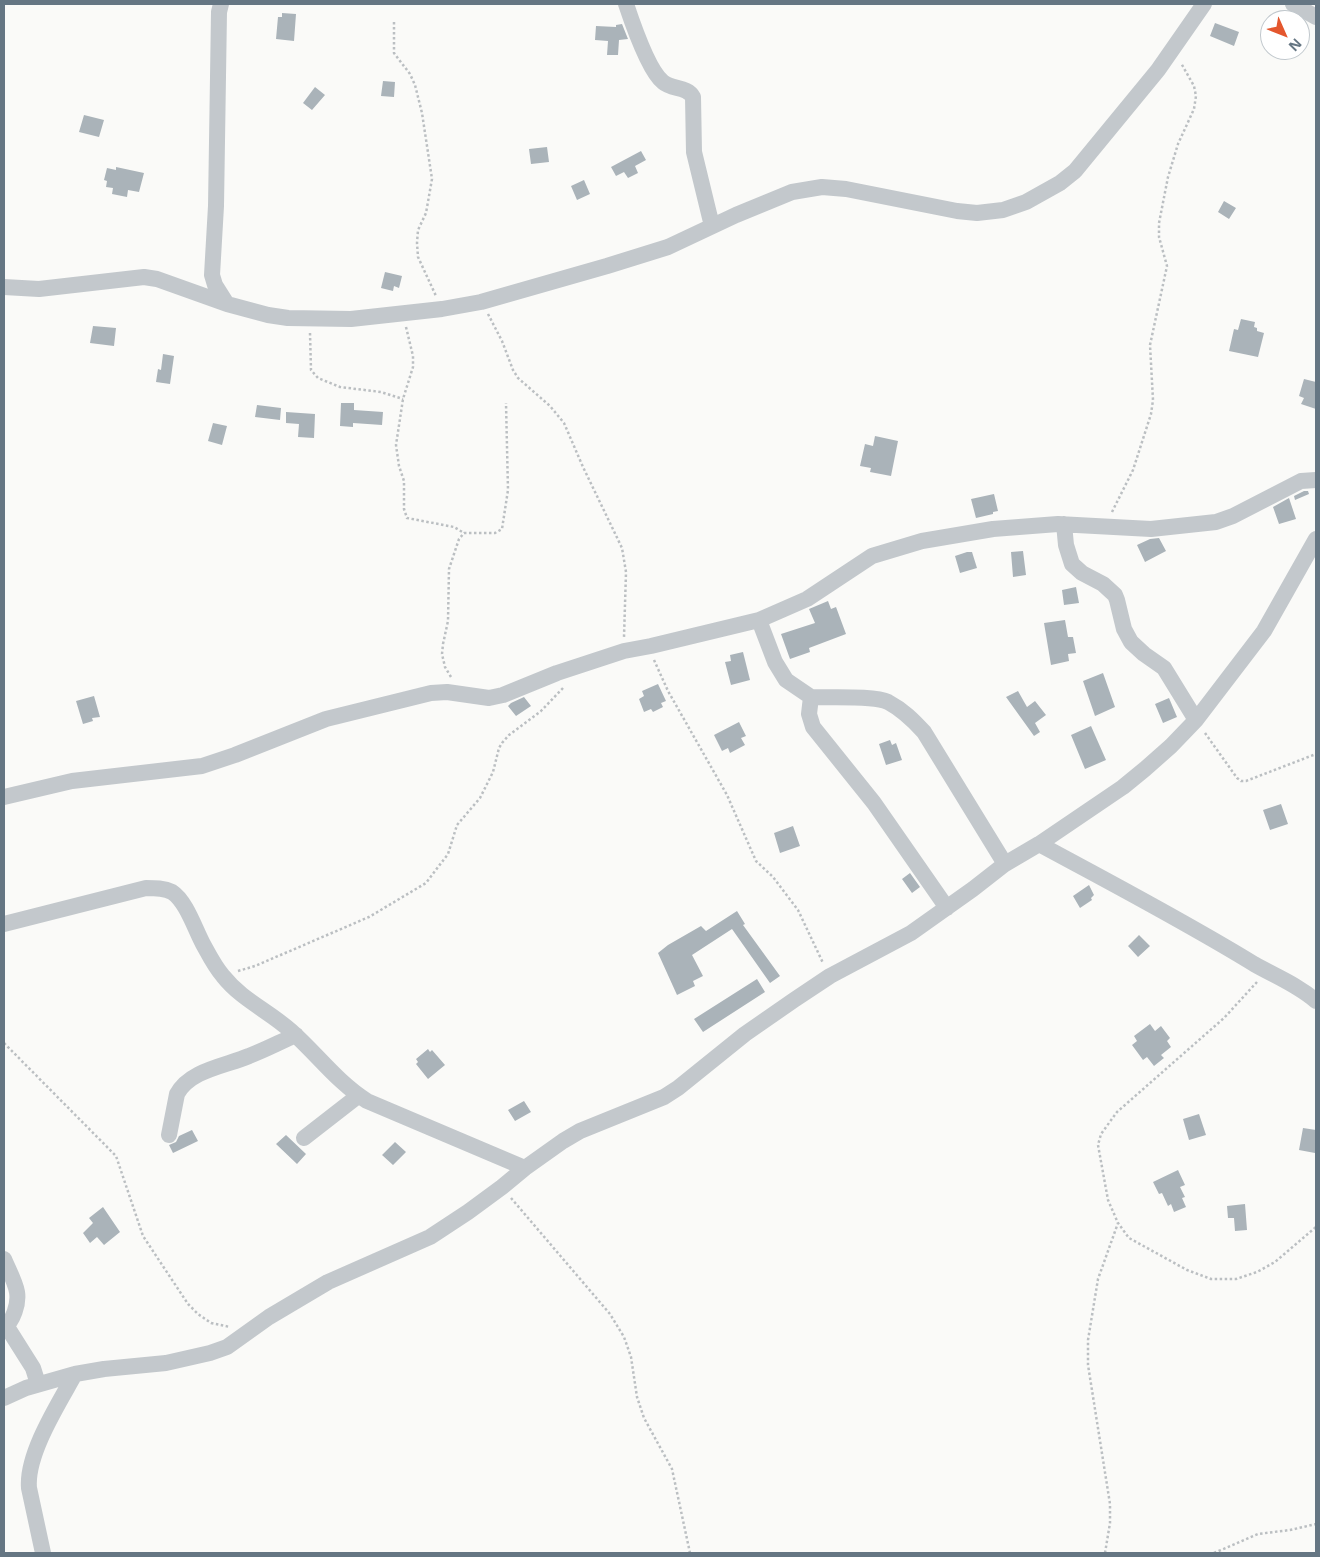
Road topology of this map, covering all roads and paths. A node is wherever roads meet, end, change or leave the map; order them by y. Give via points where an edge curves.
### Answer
1 (221, 4) edge
2 (626, 4) edge
3 (1204, 4) edge
4 (1293, 4) edge
5 (1316, 17) edge
6 (394, 22) dead end
7 (1174, 48) junction
8 (712, 226) junction
9 (4, 287) edge
10 (482, 302) junction
11 (227, 304) junction
12 (442, 309) junction
13 (403, 313) junction
14 (310, 319) junction
15 (403, 399) junction
16 (506, 403) dead end
17 (1316, 480) edge
18 (1064, 524) junction
19 (1106, 525) junction
20 (464, 532) junction
21 (1316, 539) edge
22 (759, 620) junction
23 (651, 646) junction
24 (624, 651) junction
25 (452, 679) dead end
26 (564, 686) dead end
27 (811, 698) junction
28 (1196, 720) junction
29 (1316, 754) edge
30 (4, 797) edge
31 (1039, 844) junction
32 (1005, 864) junction
33 (947, 908) junction
34 (4, 924) edge
35 (1267, 971) junction
36 (222, 976) junction
37 (830, 976) junction
38 (1316, 1000) edge
39 (296, 1035) junction
40 (4, 1043) edge
41 (358, 1096) junction
42 (169, 1135) dead end
43 (304, 1138) dead end
44 (525, 1168) junction
45 (502, 1187) junction
46 (1118, 1223) junction
47 (1316, 1227) edge
48 (4, 1259) edge
49 (4, 1326) edge
50 (248, 1332) junction
51 (76, 1374) junction
52 (38, 1384) junction
53 (4, 1398) edge
54 (1316, 1524) edge
55 (43, 1553) edge
56 (690, 1553) edge
57 (1105, 1553) edge
58 (1214, 1553) edge

1 - 11 street via 212,275
2 - 8 street via 635,32 657,77 669,86 688,90 693,97 694,152
3 - 7 street
4 - 5 street
6 - 12 path via 394,53 415,86 432,179 426,212 418,230 418,257
7 - 8 street via 1075,171 1060,184 1026,202 1003,210 977,213 846,189 822,188 792,192
7 - 19 path via 1196,96 1168,177 1159,223 1159,237 1167,266 1150,345 1153,400 1133,470
8 - 10 street via 668,247
9 - 11 street via 39,289 144,277
10 - 12 street
10 - 24 path via 518,378 564,423 622,548 626,572
11 - 14 street via 268,315
12 - 13 street
13 - 14 street via 351,319
13 - 15 path via 413,360
14 - 15 path via 313,374 340,387 381,392
15 - 20 path via 396,444 398,466 404,481 406,516
16 - 20 path via 508,490 502,529 495,533
17 - 19 street via 1301,481 1216,522 1151,529
18 - 19 street
18 - 22 street via 993,529 922,541 872,556 807,599
18 - 28 street via 1072,564 1114,594 1131,642 1164,668
20 - 25 path via 449,569 448,621 443,644 445,667
21 - 28 street via 1264,631
22 - 23 street
22 - 27 street via 774,662 786,680
23 - 24 street
23 - 37 path via 668,691 728,796 756,861 774,877 798,910
24 - 30 street via 503,695 489,698 430,693 326,719 202,766 72,781
26 - 36 path via 541,711 502,742 493,772 480,798 457,825 448,854 426,883 369,917 255,966
27 - 32 street via 887,701 908,715 924,732
27 - 33 street via 809,714 814,727 874,803
28 - 29 path via 1236,778 1242,781
28 - 31 street via 1123,787
31 - 32 street
31 - 35 street via 1194,927
32 - 33 street
33 - 37 street via 910,933
34 - 36 street via 146,888 167,890 181,900
35 - 38 street
35 - 46 path via 1224,1018 1117,1112 1101,1134 1098,1145 1108,1200
36 - 39 street via 242,996
37 - 44 street via 745,1034 664,1097 562,1141
39 - 41 street
39 - 42 street via 199,1074 186,1083 177,1094
40 - 50 path via 116,1156 143,1236 188,1304 211,1323
41 - 43 street
41 - 44 street
44 - 45 street
45 - 50 street via 430,1237 328,1282
45 - 56 path via 610,1314 624,1337 632,1357 637,1397 644,1418 672,1469
46 - 47 path via 1129,1238 1187,1270 1211,1279 1236,1279 1257,1272 1275,1262
46 - 57 path via 1098,1279 1088,1340 1088,1365 1110,1504
48 - 49 street via 17,1298 14,1315
49 - 52 street via 32,1368
50 - 51 street via 227,1347 210,1353 166,1363
51 - 52 street
51 - 55 street via 40,1442 29,1476
52 - 53 street
54 - 58 path via 1258,1534

